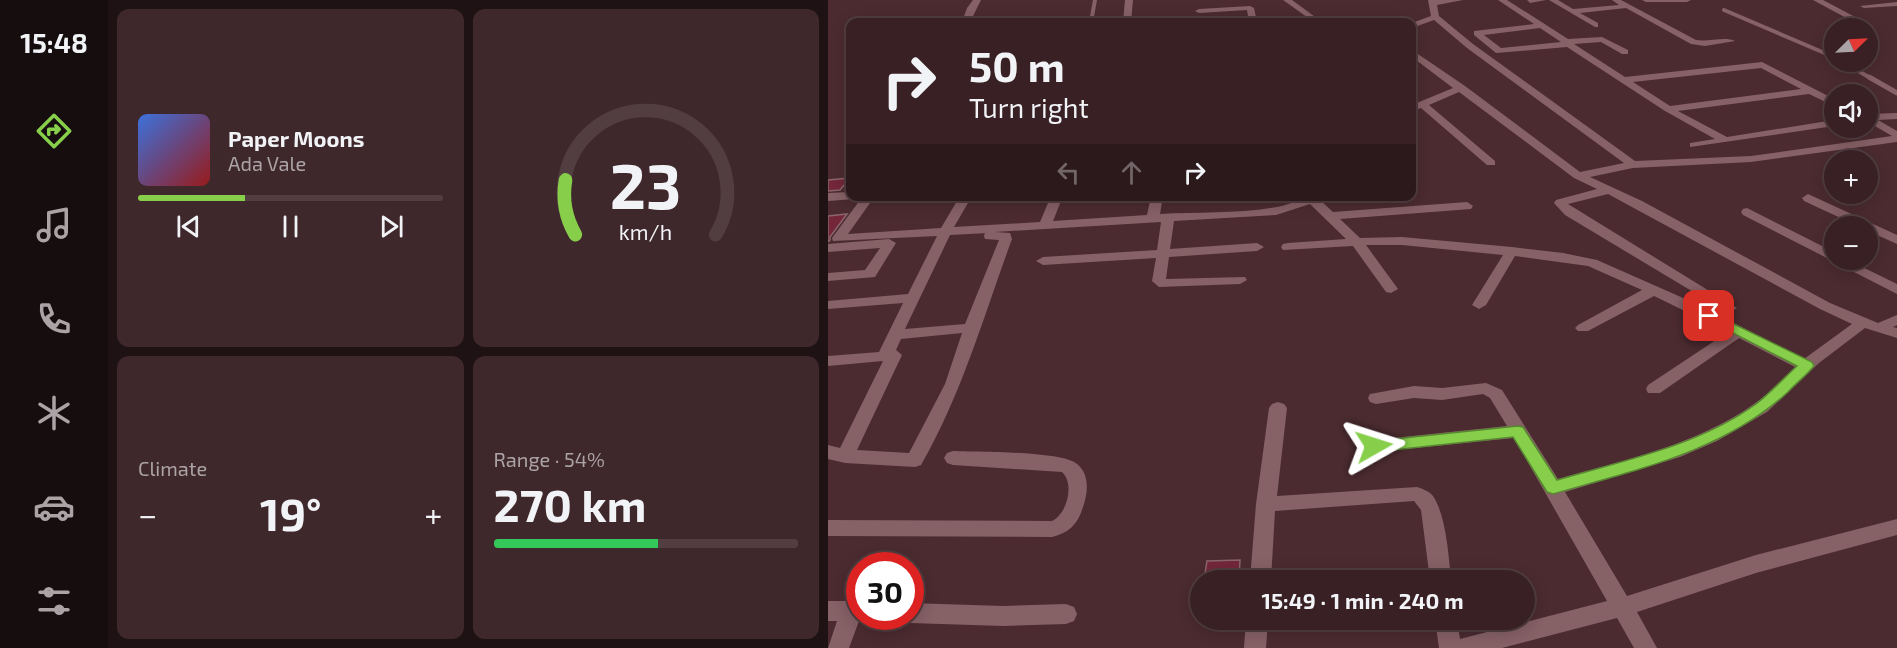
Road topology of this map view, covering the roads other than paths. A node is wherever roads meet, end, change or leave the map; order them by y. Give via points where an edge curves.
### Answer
1 (977, 0) edge
2 (1095, 0) edge
3 (1129, 0) edge
4 (1195, 0) edge
5 (1287, 0) edge
6 (1459, 0) edge
7 (1502, 0) edge
8 (1542, 0) edge
9 (1553, 0) edge
10 (1616, 0) edge
11 (1646, 0) edge
12 (1687, 0) edge
13 (1816, 0) edge
14 (1432, 1) edge
15 (1530, 1) edge
16 (1867, 3) edge
17 (1897, 4) edge
18 (1884, 5) junction
19 (1628, 6) junction
20 (1897, 9) edge
21 (1724, 10) dead end
22 (1199, 11) junction
23 (1573, 11) junction
24 (1435, 17) junction
25 (967, 18) edge
26 (1091, 18) edge
27 (1127, 18) edge
28 (1200, 18) edge
29 (1252, 18) edge
30 (1312, 18) edge
31 (1853, 18) dead end
32 (1416, 24) edge
33 (1595, 25) dead end
34 (1541, 26) junction
35 (1731, 41) dead end
36 (1567, 43) junction
37 (1824, 53) edge
38 (1416, 56) edge
39 (1587, 56) junction
40 (1860, 72) edge
41 (1623, 80) junction
42 (1462, 88) junction
43 (1808, 91) junction
44 (1897, 93) edge
45 (1824, 98) edge
46 (1417, 106) edge
47 (1668, 109) junction
48 (1897, 116) edge
49 (1878, 117) edge
50 (1824, 125) edge
51 (1878, 125) edge
52 (1897, 137) edge
53 (1725, 140) junction
54 (1694, 145) dead end
55 (1491, 163) dead end
56 (1633, 165) junction
57 (1578, 176) junction
58 (1611, 190) junction
59 (846, 196) edge
60 (828, 197) edge
61 (1808, 198) dead end
62 (865, 201) edge
63 (963, 201) edge
64 (1055, 201) edge
65 (1156, 201) edge
66 (1275, 201) edge
67 (1305, 201) edge
68 (1317, 201) edge
69 (1467, 206) dead end
70 (1276, 211) junction
71 (1746, 212) dead end
72 (1330, 216) junction
73 (1153, 219) junction
74 (1168, 219) junction
75 (1046, 226) junction
76 (943, 236) junction
77 (1897, 240) edge
78 (1356, 241) junction
79 (831, 242) edge
80 (1257, 247) dead end
81 (1288, 247) dead end
82 (1512, 251) junction
83 (1824, 252) edge
84 (1163, 253) junction
85 (1043, 261) dead end
86 (1858, 270) edge
87 (828, 277) edge
88 (1239, 280) dead end
89 (1391, 289) dead end
90 (1654, 290) junction
91 (1897, 290) edge
92 (913, 298) junction
93 (828, 305) edge
94 (1479, 305) dead end
95 (1730, 308) dead end
96 (1897, 319) edge
97 (1863, 323) junction
98 (1881, 327) junction
99 (971, 328) junction
100 (1582, 328) dead end
101 (1739, 331) junction
102 (1897, 333) edge
103 (895, 335) junction
104 (885, 356) junction
105 (828, 361) edge
106 (1806, 366) junction
107 (1654, 389) dead end
108 (1376, 398) dead end
109 (1278, 408) dead end
110 (1518, 431) junction
111 (1374, 446) dead end
112 (828, 452) edge
113 (845, 456) junction
114 (953, 459) dead end
115 (1553, 488) junction
116 (1266, 504) junction
117 (1897, 526) edge
118 (828, 528) edge
119 (1261, 570) edge
120 (1440, 570) edge
121 (1622, 607) junction
122 (828, 611) edge
123 (846, 611) edge
124 (924, 613) edge
125 (1066, 614) dead end
126 (847, 630) edge
127 (1256, 630) edge
128 (1447, 630) edge
129 (838, 648) edge
130 (1255, 648) edge
131 (1450, 648) edge
132 (1463, 648) edge
133 (1646, 648) edge

1 - 25 street
2 - 26 lane
3 - 27 street
4 - 22 street
5 - 30 street
6 - 14 street
7 - 34 street
8 - 15 street
9 - 23 street
10 - 19 street
11 - 12 street
13 - 31 street
14 - 24 street
16 - 18 street
17 - 18 street
18 - 20 street
19 - 23 street
19 - 35 street via 1694,42
21 - 37 lane
22 - 28 street
22 - 29 street via 1250,8
23 - 33 street
24 - 32 street
24 - 56 street
34 - 36 street
34 - 36 street via 1477,33 1499,51
36 - 39 street
36 - 39 street via 1602,39 1625,52
38 - 42 street
39 - 41 street
40 - 44 lane
41 - 43 street via 1762,65
41 - 47 street
42 - 46 street
42 - 57 street
43 - 45 street
43 - 47 street
46 - 55 street
47 - 53 street
48 - 49 street
50 - 53 street
51 - 52 street
52 - 56 street via 1751,159
53 - 54 street
56 - 57 street
57 - 58 street
58 - 95 street via 1560,203
58 - 97 street
59 - 60 street
61 - 77 street
62 - 79 street
63 - 76 street
64 - 75 street
65 - 73 street
66 - 70 street
67 - 70 street
68 - 72 street
69 - 72 street
70 - 74 street
71 - 83 street
72 - 78 street
73 - 74 street
73 - 75 street
74 - 84 street
75 - 76 street
76 - 79 street
76 - 92 street
76 - 99 street via 999,235 1006,239
78 - 81 street
78 - 82 street
78 - 89 street
79 - 87 street via 889,243 870,274
80 - 84 street
82 - 90 street via 1592,263
82 - 94 street
84 - 85 street
84 - 88 street via 1158,275 1164,284
86 - 91 street
90 - 100 street
90 - 101 street
92 - 93 street
92 - 103 street
96 - 98 street
97 - 98 street
97 - 106 street
98 - 102 street
99 - 103 street
99 - 113 street via 953,384 915,460
101 - 106 street
101 - 107 street
103 - 104 street
104 - 105 street
104 - 113 street via 894,356
106 - 115 street via 1761,408 1711,437
108 - 110 street via 1486,388 1496,394
109 - 116 street
110 - 111 street
110 - 115 street
112 - 113 street
114 - 118 street via 1034,461 1071,468 1078,477 1079,490 1068,521 1052,529
115 - 121 street
116 - 119 street
116 - 120 street via 1417,494 1431,510
117 - 121 street via 1756,564
121 - 132 street
121 - 133 street
122 - 123 street
124 - 125 street
126 - 129 street
127 - 130 street
128 - 131 street

